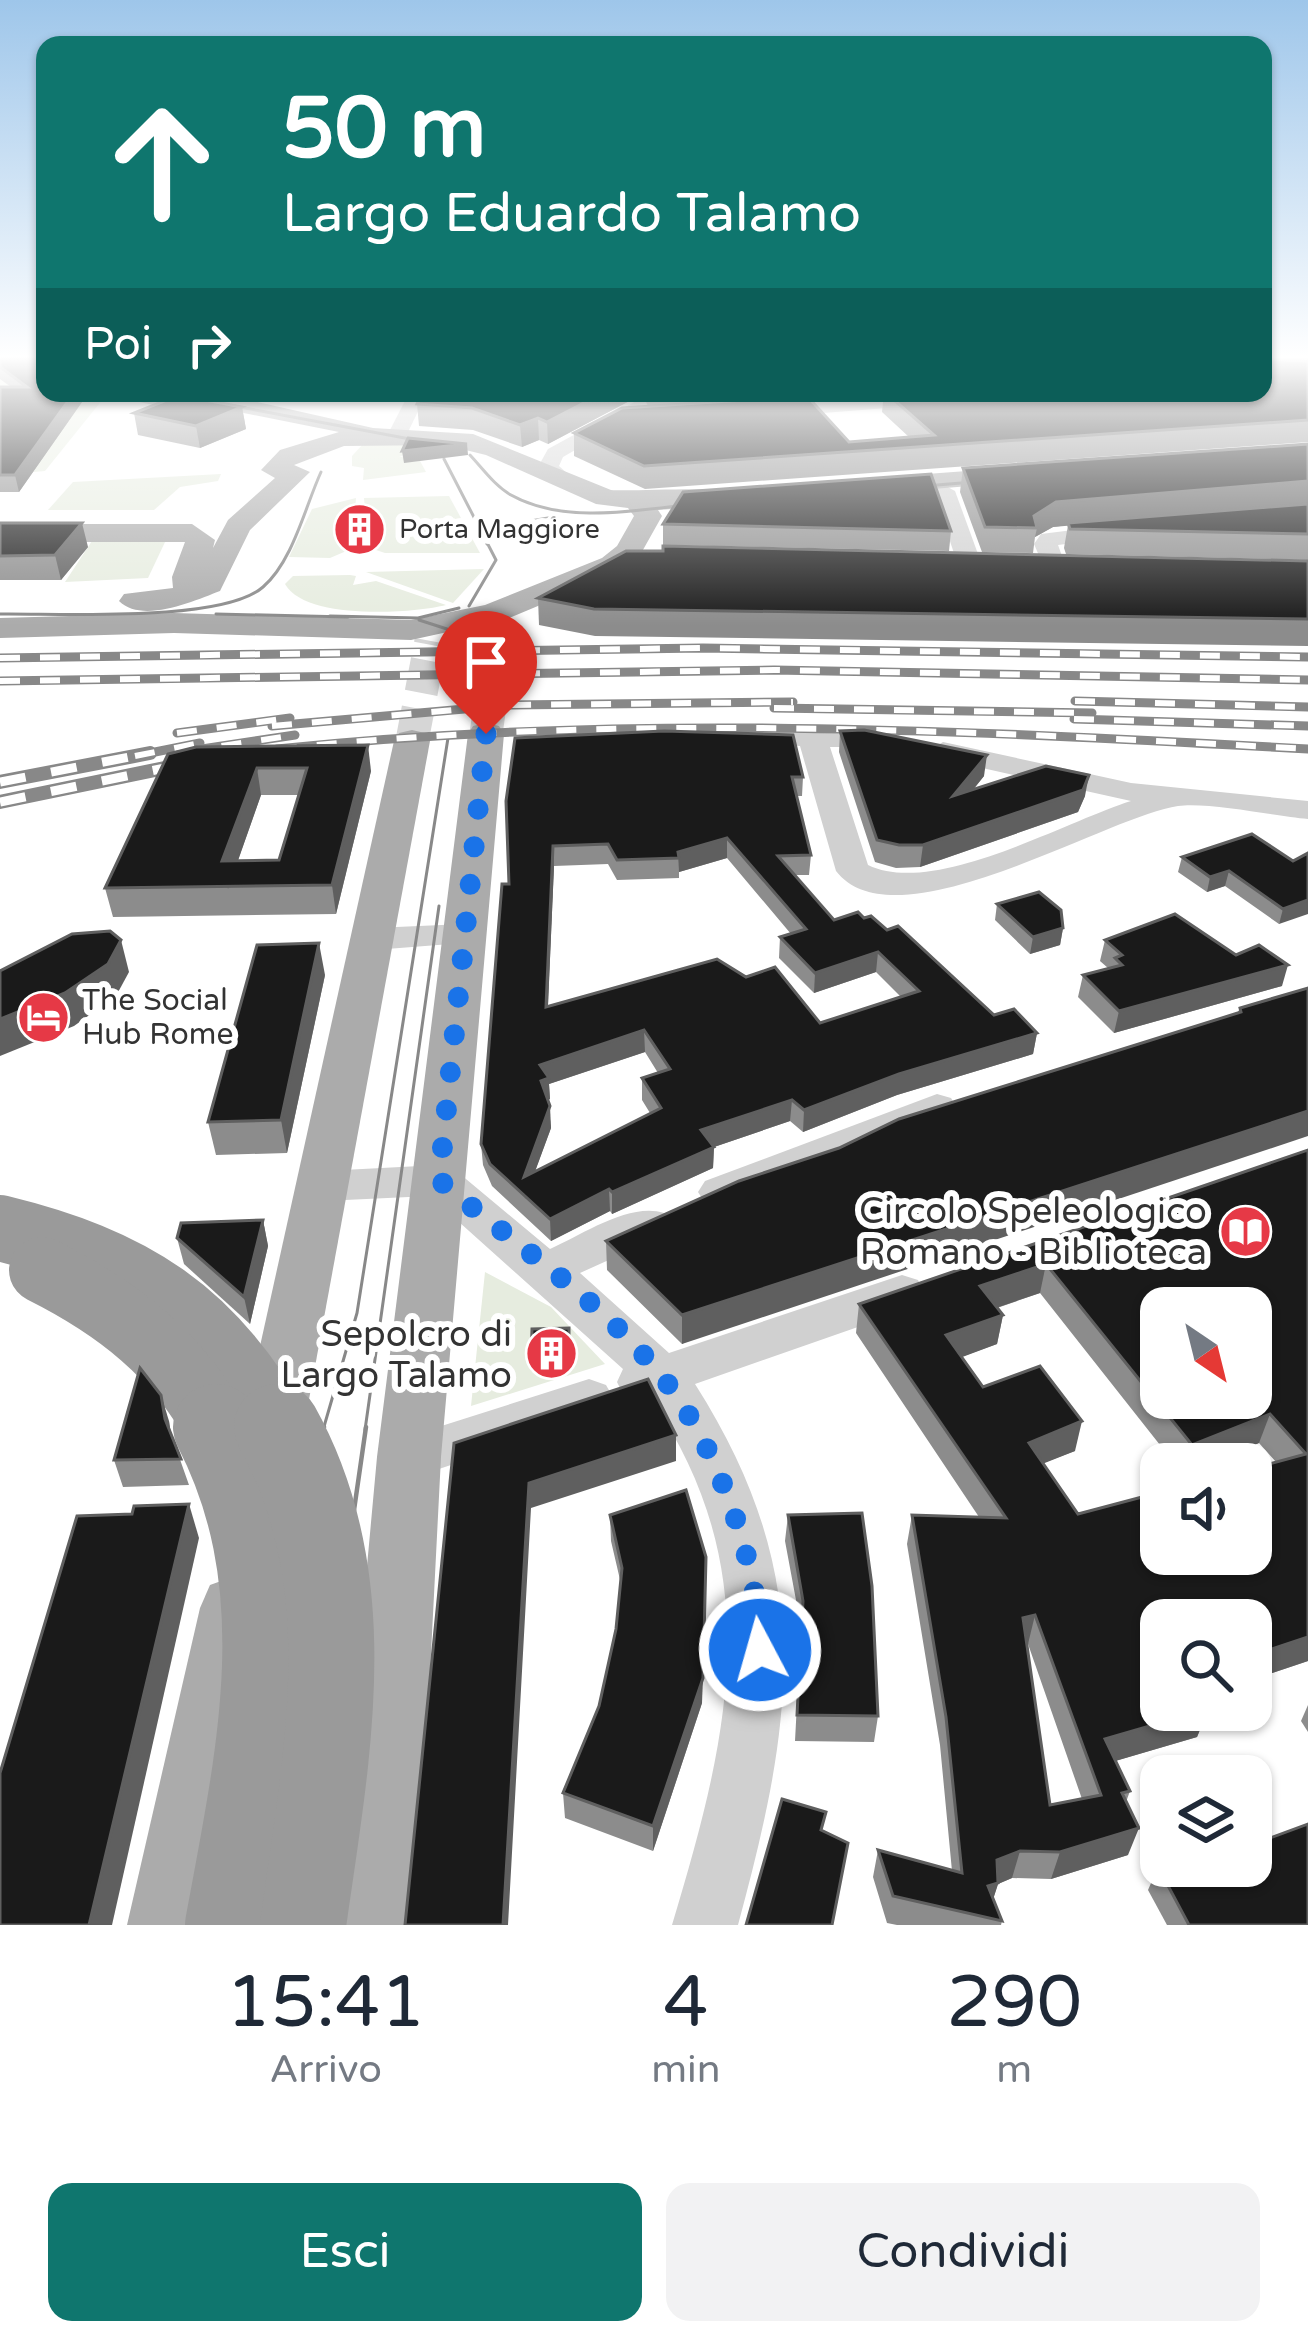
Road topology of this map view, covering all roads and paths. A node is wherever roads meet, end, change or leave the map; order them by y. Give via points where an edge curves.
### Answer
1 (290, 446) edge
2 (329, 446) edge
3 (471, 446) edge
4 (492, 446) edge
5 (560, 446) edge
6 (545, 453) junction
7 (284, 472) junction
8 (944, 491) junction
9 (595, 494) junction
10 (765, 499) edge
11 (644, 503) junction
12 (0, 519) edge
13 (102, 525) junction
14 (1129, 531) edge
15 (0, 533) edge
16 (669, 558) edge
17 (619, 561) junction
18 (980, 565) joint
19 (1054, 567) junction
20 (1094, 568) edge
21 (548, 593) junction
22 (189, 594) junction
23 (0, 608) edge
24 (247, 625) junction
25 (0, 628) edge
26 (710, 735) edge
27 (812, 737) junction
28 (497, 740) tunnel mouth
29 (412, 741) tunnel mouth
30 (1183, 797) junction
31 (1308, 810) edge
32 (464, 935) junction
33 (374, 938) junction
34 (970, 1098) edge
35 (439, 1180) junction
36 (324, 1186) junction
37 (0, 1228) edge
38 (0, 1257) edge
39 (548, 1269) junction
40 (946, 1278) edge
41 (661, 1376) junction
42 (410, 1457) junction
43 (168, 1925) edge
44 (228, 1925) edge
45 (303, 1925) edge
46 (365, 1925) edge
47 (705, 1925) edge

1 - 7 main road
2 - 7 main road
3 - 6 main road
4 - 6 main road
5 - 6 street
6 - 9 main road
6 - 11 main road
7 - 13 main road via 207,514
7 - 22 main road via 238,526 213,580
7 - 24 main road via 230,608
8 - 8 main road via 1053,478 846,493
8 - 18 street
9 - 11 main road
9 - 21 main road via 616,515 587,560
10 - 11 main road
11 - 17 main road
12 - 13 main road
13 - 15 main road
13 - 22 main road via 195,534 201,542
14 - 19 street via 1049,539
16 - 17 main road
17 - 21 main road
18 - 19 main road
19 - 20 main road
21 - 24 main road via 497,621 421,636
22 - 23 main road
22 - 24 main road via 212,616
24 - 25 main road
26 - 27 street
27 - 30 street via 902,743
27 - 30 street via 853,871 884,886 944,878
28 - 32 main road
29 - 33 main road
30 - 31 street
32 - 33 street
32 - 35 main road
33 - 36 main road
34 - 39 street via 790,1162
35 - 36 street
35 - 39 street
35 - 42 main road
36 - 43 main road
37 - 45 highway, bridge via 113,1263 167,1297 250,1382 301,1474 326,1567 333,1672
38 - 44 highway, bridge via 80,1287 147,1334 194,1386 242,1481 260,1546 268,1627 255,1771
39 - 41 street
40 - 41 street
41 - 42 street
41 - 47 street via 728,1497 760,1618 751,1751
42 - 46 main road via 388,1752

